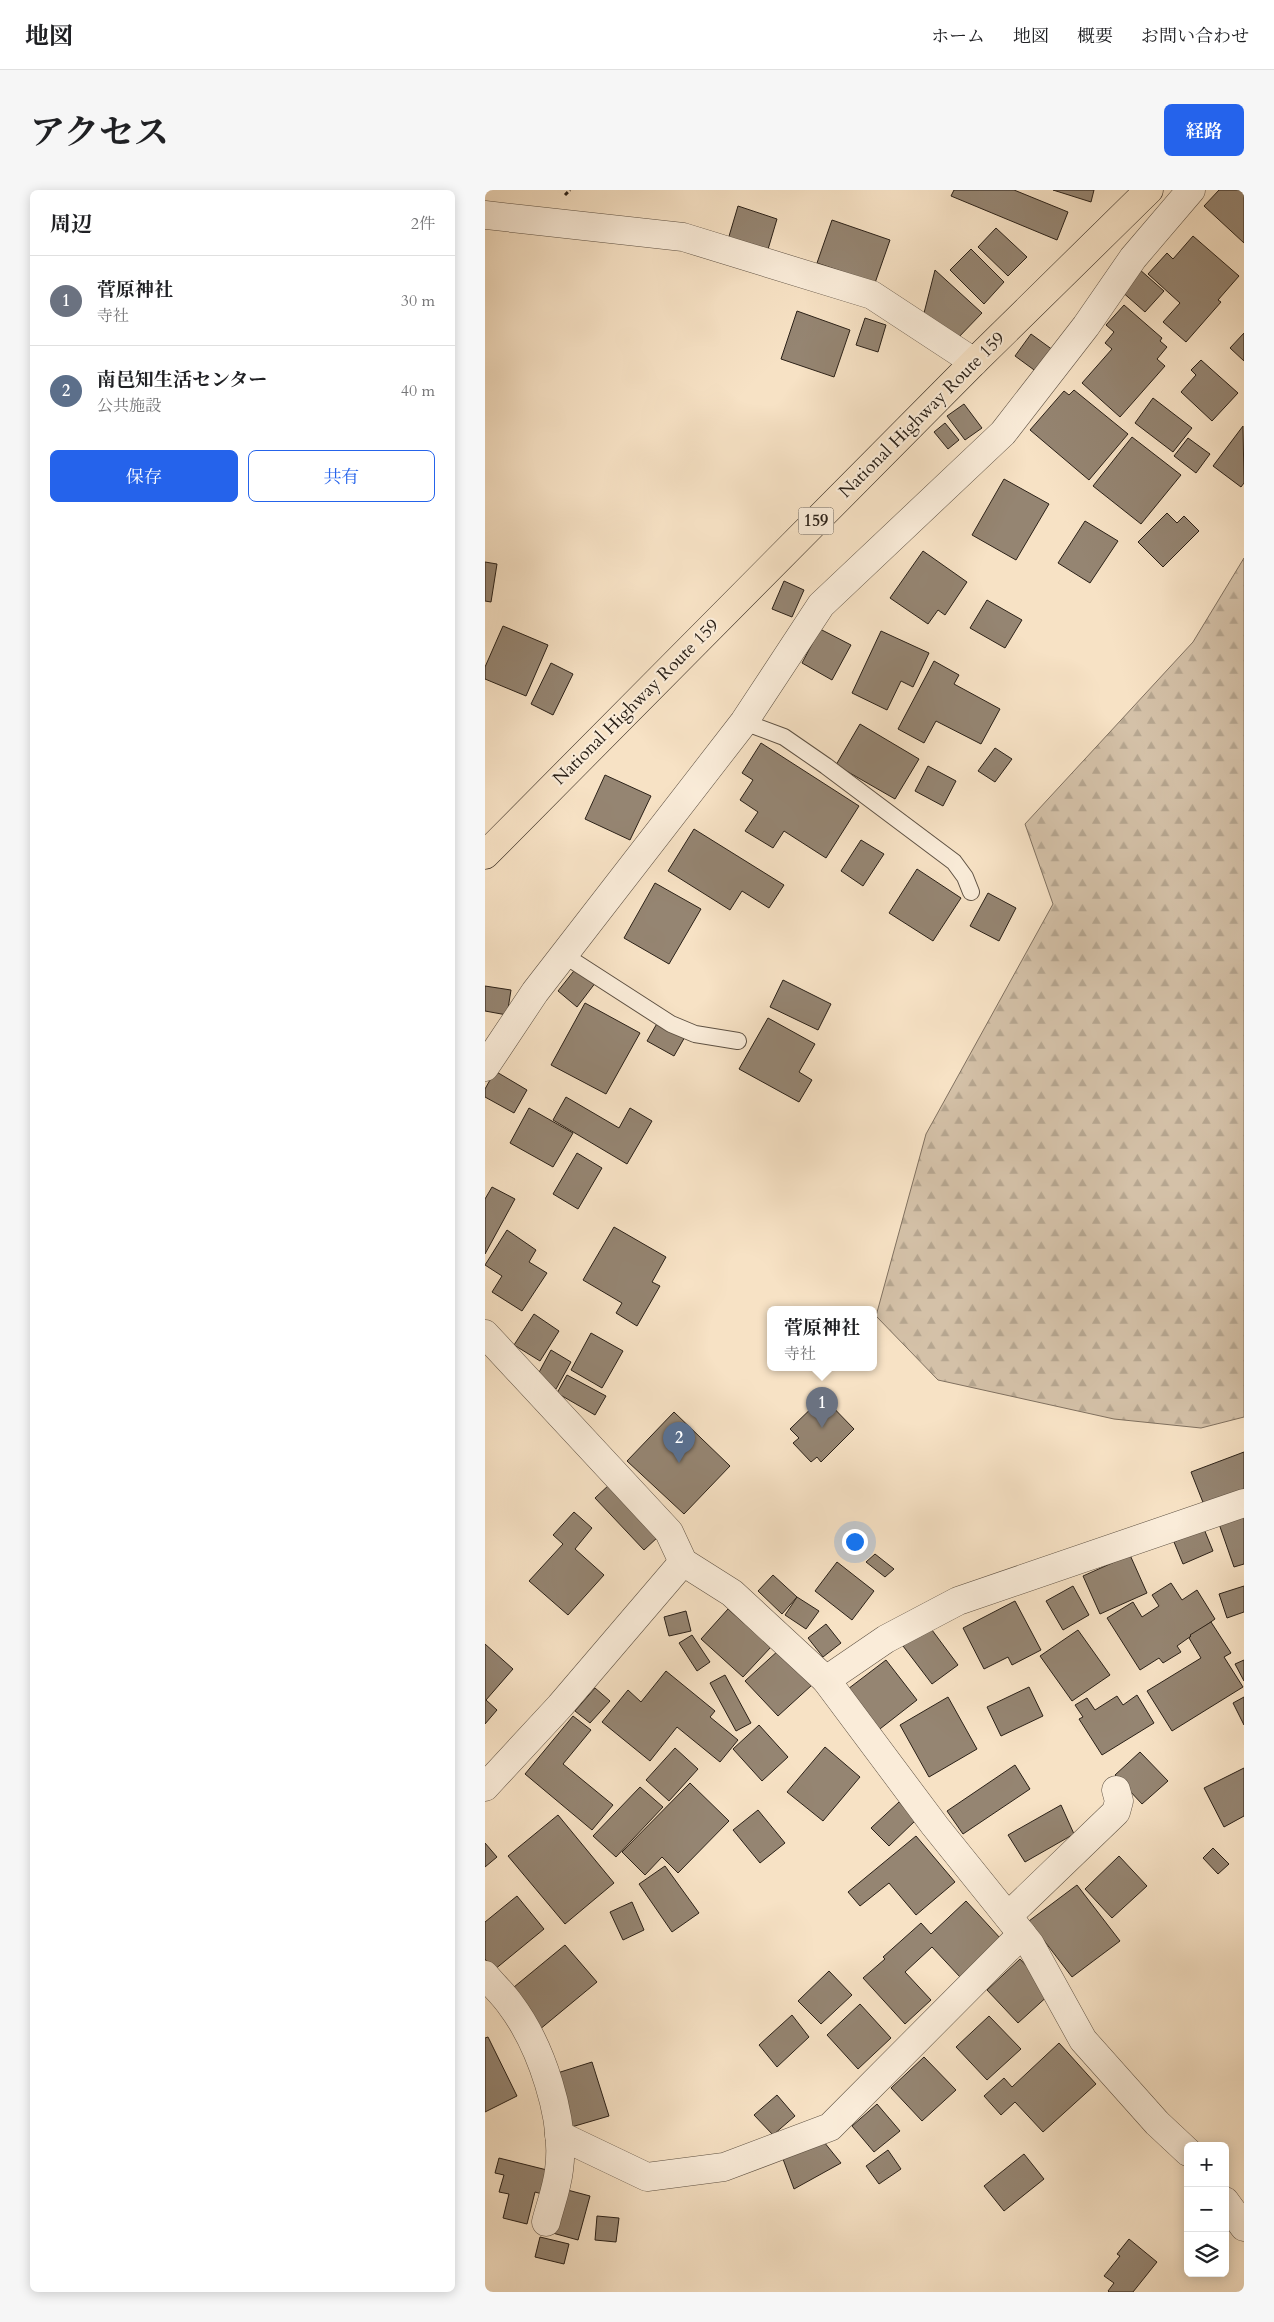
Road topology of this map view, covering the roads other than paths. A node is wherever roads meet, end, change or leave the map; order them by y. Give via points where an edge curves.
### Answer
1 (1149, 190) edge
2 (1191, 190) edge
3 (485, 215) edge
4 (973, 362) junction
5 (744, 722) junction
6 (485, 855) edge
7 (971, 892) dead end
8 (564, 955) junction
9 (739, 1040) dead end
10 (485, 1067) edge
11 (485, 1334) edge
12 (1244, 1503) edge
13 (683, 1562) junction
14 (826, 1680) junction
15 (485, 1787) edge
16 (1116, 1790) dead end
17 (1015, 1925) junction
18 (485, 1975) edge
19 (559, 2135) junction
20 (1184, 2148) edge
21 (1229, 2206) edge
22 (546, 2222) dead end
23 (1244, 2227) edge

1 - 4 highway, National Highway Route 159 / 159
2 - 5 street via 1133,258 1086,326 1003,433 821,605
3 - 4 street via 683,237 872,296
4 - 6 highway, National Highway Route 159 / 159
5 - 7 lane via 784,737 842,778 954,862
5 - 8 street
8 - 9 lane via 671,1024 695,1034
8 - 10 street
11 - 13 street via 669,1532
12 - 14 street via 959,1601 886,1639
13 - 14 street via 732,1593
13 - 15 street via 560,1706
14 - 17 street via 935,1826
16 - 17 street via 1119,1801 1116,1812
17 - 19 street via 830,2127 724,2167 647,2177
17 - 20 street via 1030,1944 1083,2040 1157,2123
18 - 19 street via 511,2004 531,2039 549,2087
19 - 22 street via 559,2170
21 - 23 street

